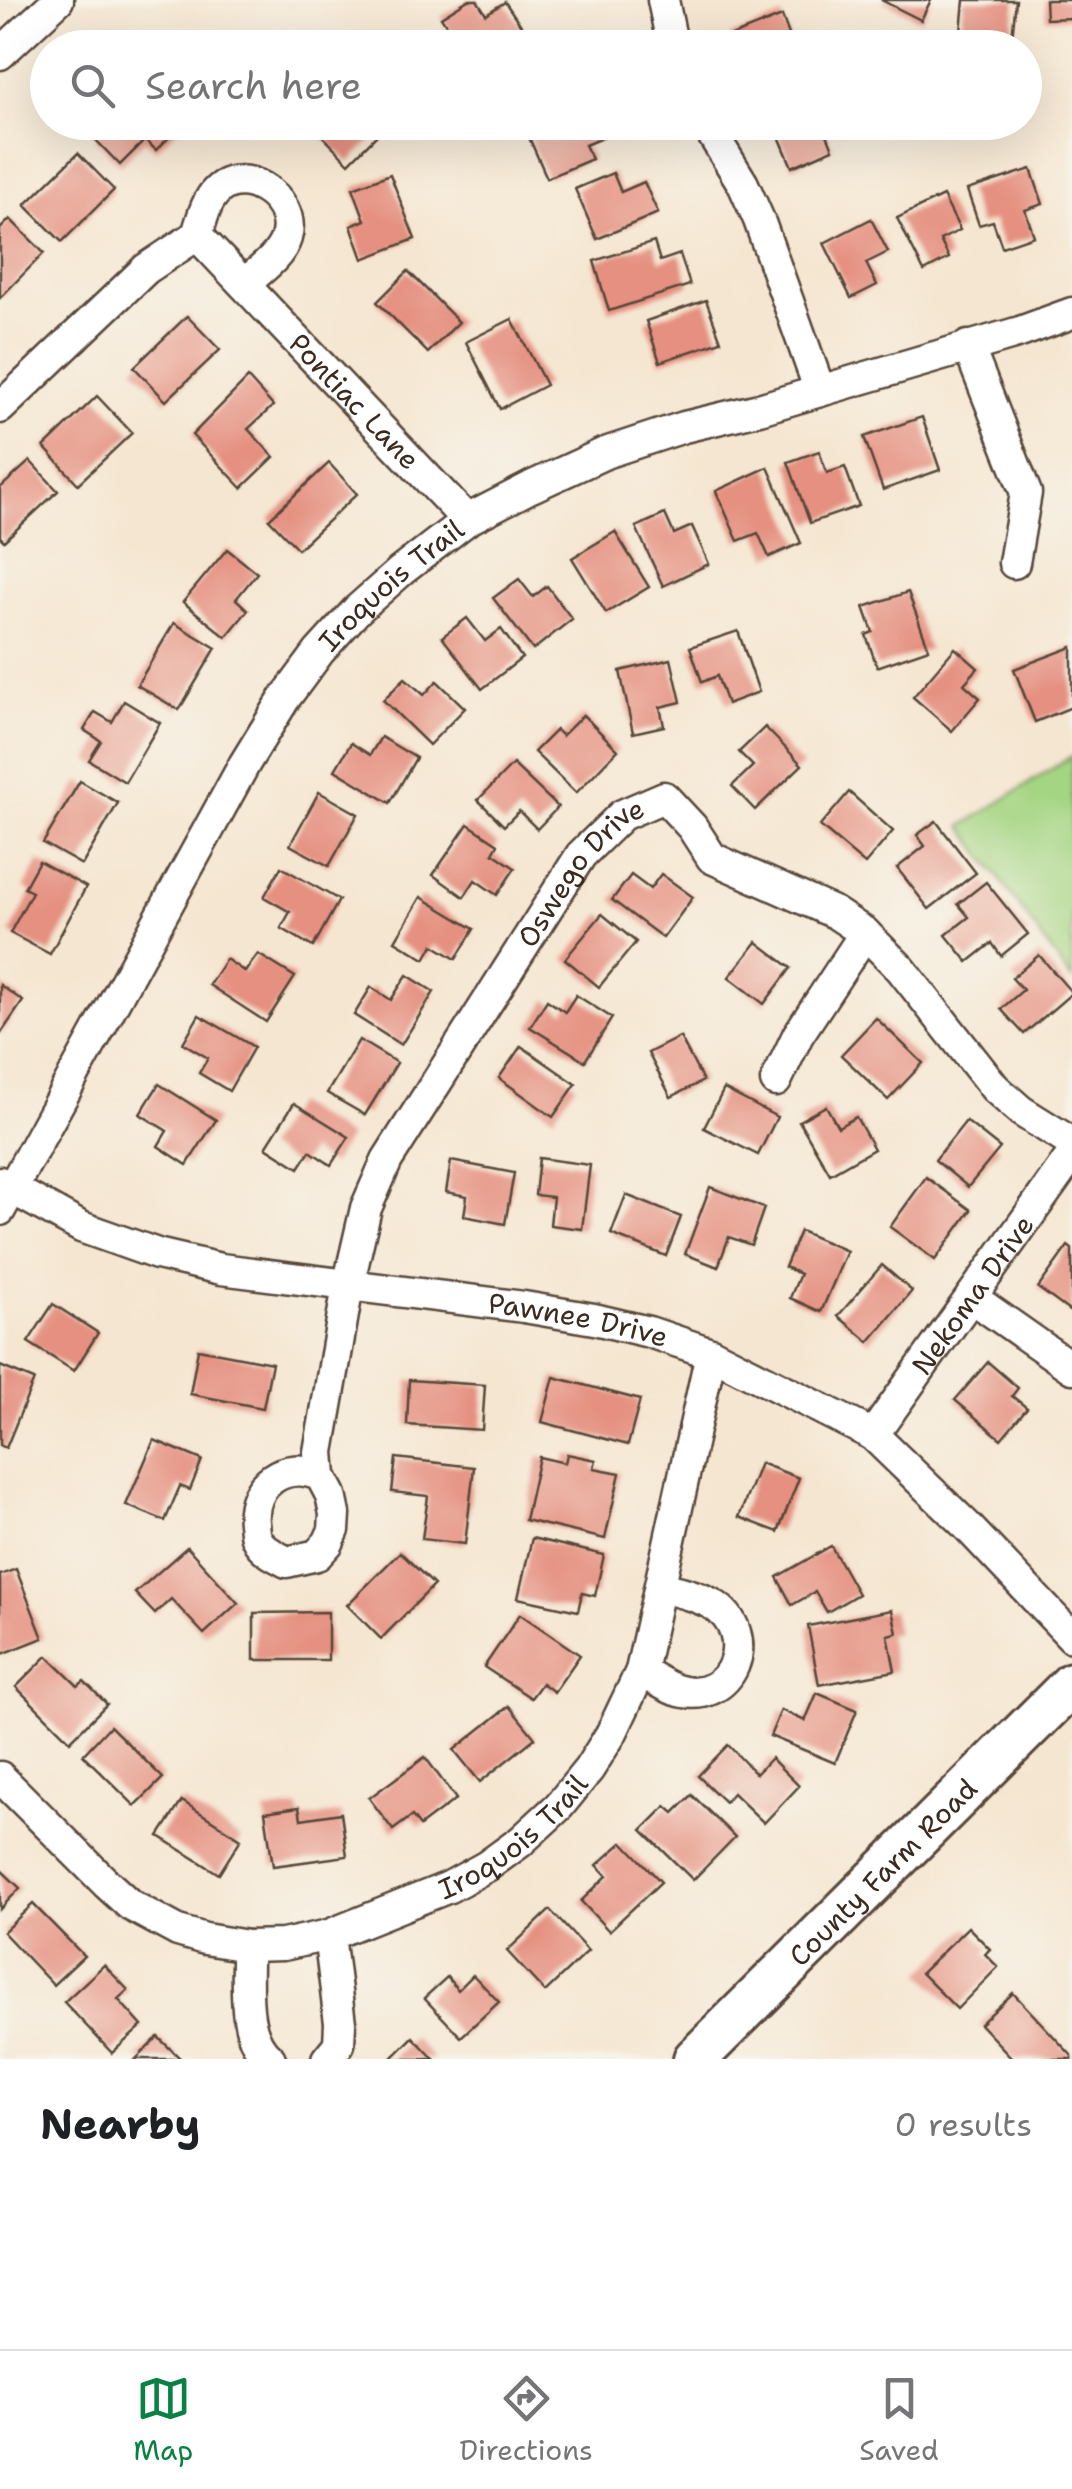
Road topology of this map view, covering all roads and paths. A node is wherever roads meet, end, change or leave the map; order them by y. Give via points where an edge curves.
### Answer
1 (58, 0) edge
2 (663, 0) edge
3 (669, 30) edge
4 (0, 54) edge
5 (716, 140) edge
6 (197, 235) junction
7 (244, 284) junction
8 (1072, 313) edge
9 (968, 346) junction
10 (820, 391) junction
11 (0, 408) edge
12 (467, 520) junction
13 (1014, 562) dead end
14 (865, 933) junction
15 (776, 1080) dead end
16 (1072, 1143) edge
17 (1072, 1155) edge
18 (4, 1193) edge
19 (348, 1286) junction
20 (970, 1297) junction
21 (711, 1353) junction
22 (1072, 1368) edge
23 (872, 1435) junction
24 (321, 1476) dead end
25 (660, 1587) junction
26 (1072, 1637) edge
27 (642, 1671) junction
28 (1072, 1684) edge
29 (0, 1777) edge
30 (328, 1935) junction
31 (247, 1946) junction
32 (270, 2059) edge
33 (327, 2059) edge
34 (694, 2059) edge

1 - 4 street
2 - 3 street
5 - 10 street via 758,220
6 - 7 street, Pontiac Lane
6 - 7 street via 212,195 228,182 250,180 268,190 284,208 286,238
6 - 11 street via 146,269
7 - 12 street, Pontiac Lane
8 - 9 street, Iroquois Trail
9 - 10 street, Iroquois Trail
9 - 13 street via 1026,494
10 - 12 street, Iroquois Trail via 605,453
12 - 18 street, Iroquois Trail via 357,610 284,698
14 - 15 street
14 - 16 street, Oswego Drive via 901,968 995,1088
14 - 19 street, Oswego Drive via 835,912 712,858 664,797 622,816 566,876 387,1160 366,1208
17 - 20 street, Nekoma Drive
18 - 19 street, Pawnee Drive via 158,1254
19 - 21 street, Pawnee Drive via 594,1319
19 - 24 street via 319,1452
20 - 22 street
20 - 23 street, Nekoma Drive
21 - 23 street, Pawnee Drive
21 - 25 street, Iroquois Trail
23 - 26 street, Pawnee Drive
25 - 27 street, Iroquois Trail
25 - 27 street via 714,1605 726,1618 736,1634 734,1668 714,1689 697,1692 676,1690
27 - 30 street, Iroquois Trail via 589,1769 520,1842 449,1888
28 - 34 main road, County Farm Road
29 - 31 street, Iroquois Trail via 130,1905 178,1931
30 - 31 street, Iroquois Trail
30 - 33 street via 340,2023 338,2044
31 - 32 street via 252,2030

